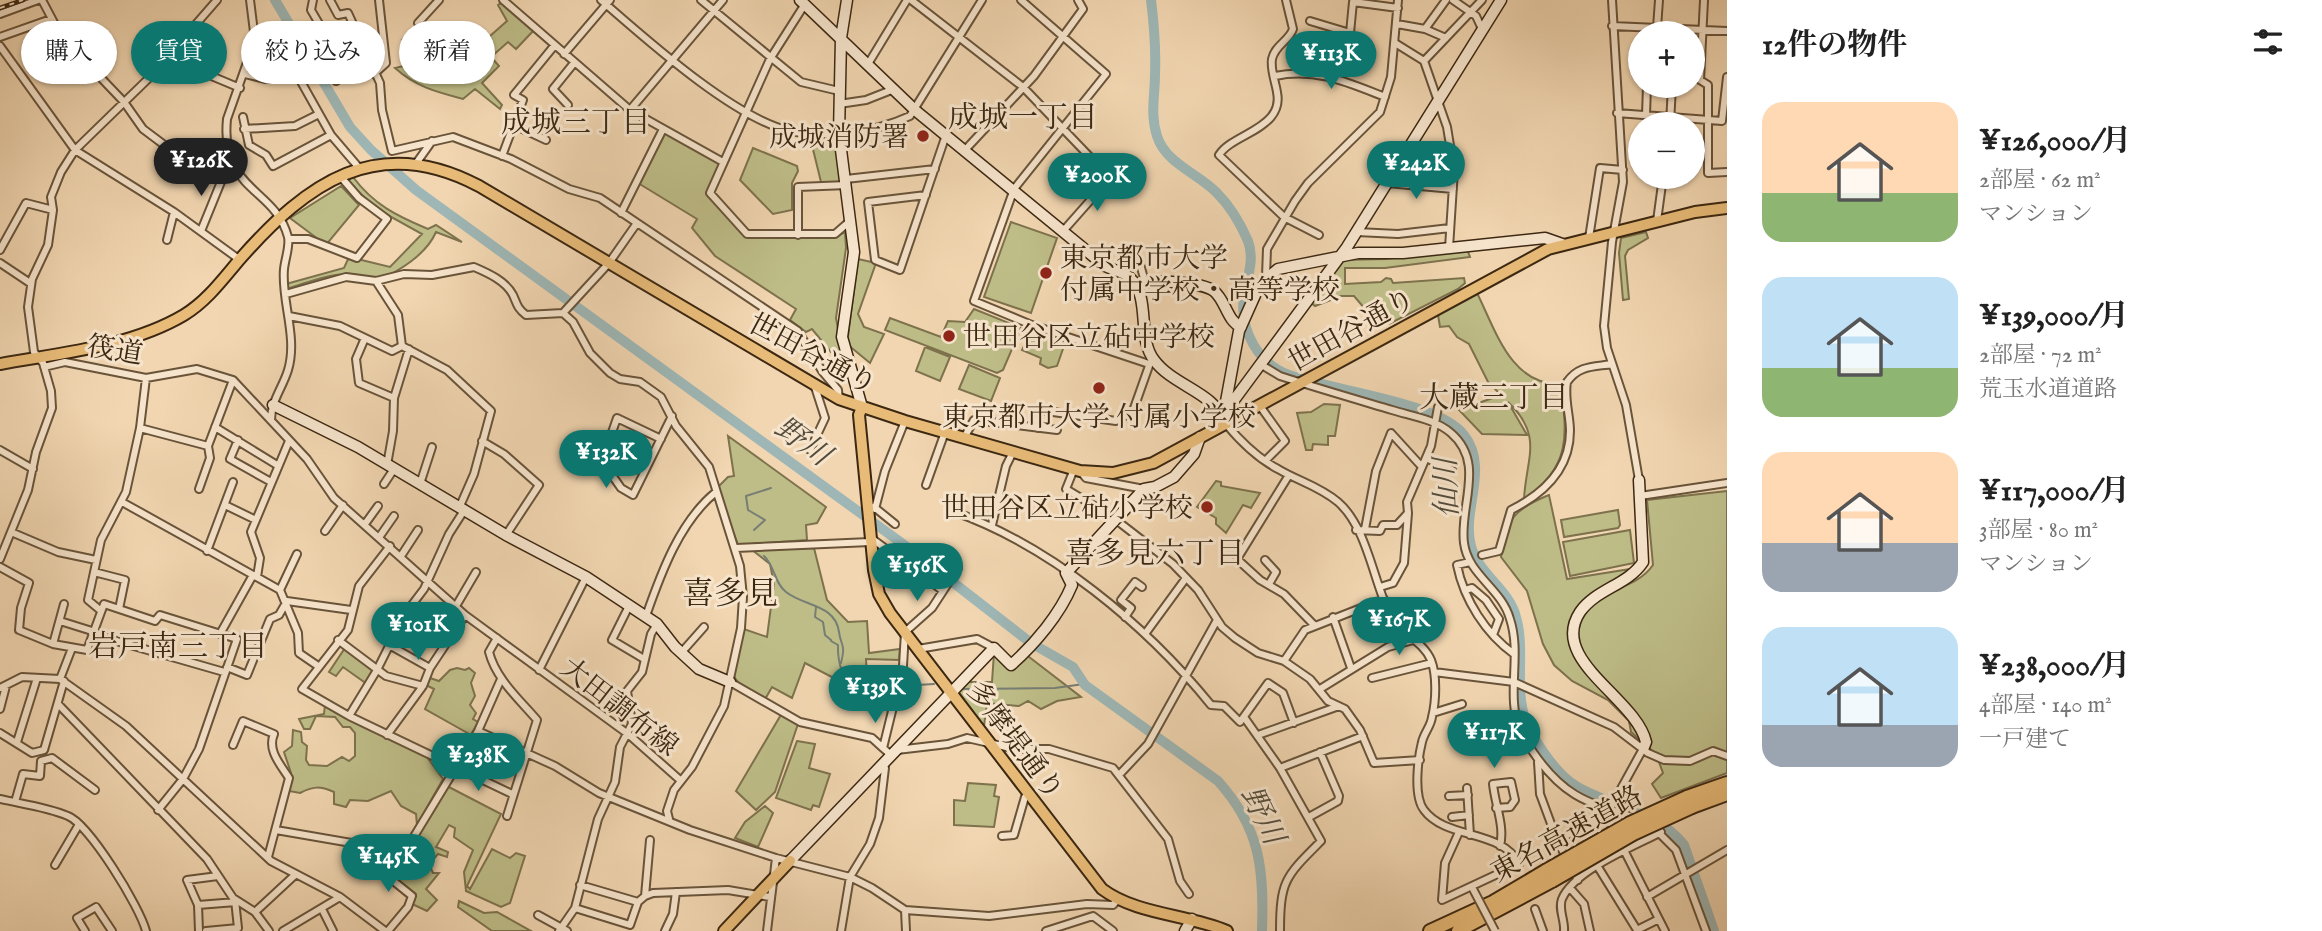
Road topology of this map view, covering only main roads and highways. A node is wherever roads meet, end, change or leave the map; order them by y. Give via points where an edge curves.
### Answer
1 (1727, 208) edge
2 (0, 364) edge
3 (862, 407) junction
4 (1727, 783) edge
5 (1727, 794) edge
6 (1689, 802) junction
7 (790, 861) road end
8 (1550, 875) junction
9 (724, 931) edge
10 (1227, 931) edge
11 (1430, 931) edge
12 (1458, 931) edge

1 - 3 main road, 世田谷通り via 1657,221 1542,252 1134,470 1077,470
2 - 3 main road, 世田谷通り via 41,362 173,321 214,291 278,218 306,194 364,168 403,164 466,179 839,399
3 - 10 main road, 多摩堤通り via 870,537 879,594 905,632 1092,878 1118,900
4 - 6 highway, 東名高速道路
5 - 6 highway, 東名高速道路
6 - 8 highway, 東名高速道路, bridge
7 - 9 main road via 764,896
8 - 11 highway, 東名高速道路
8 - 12 highway, 東名高速道路

